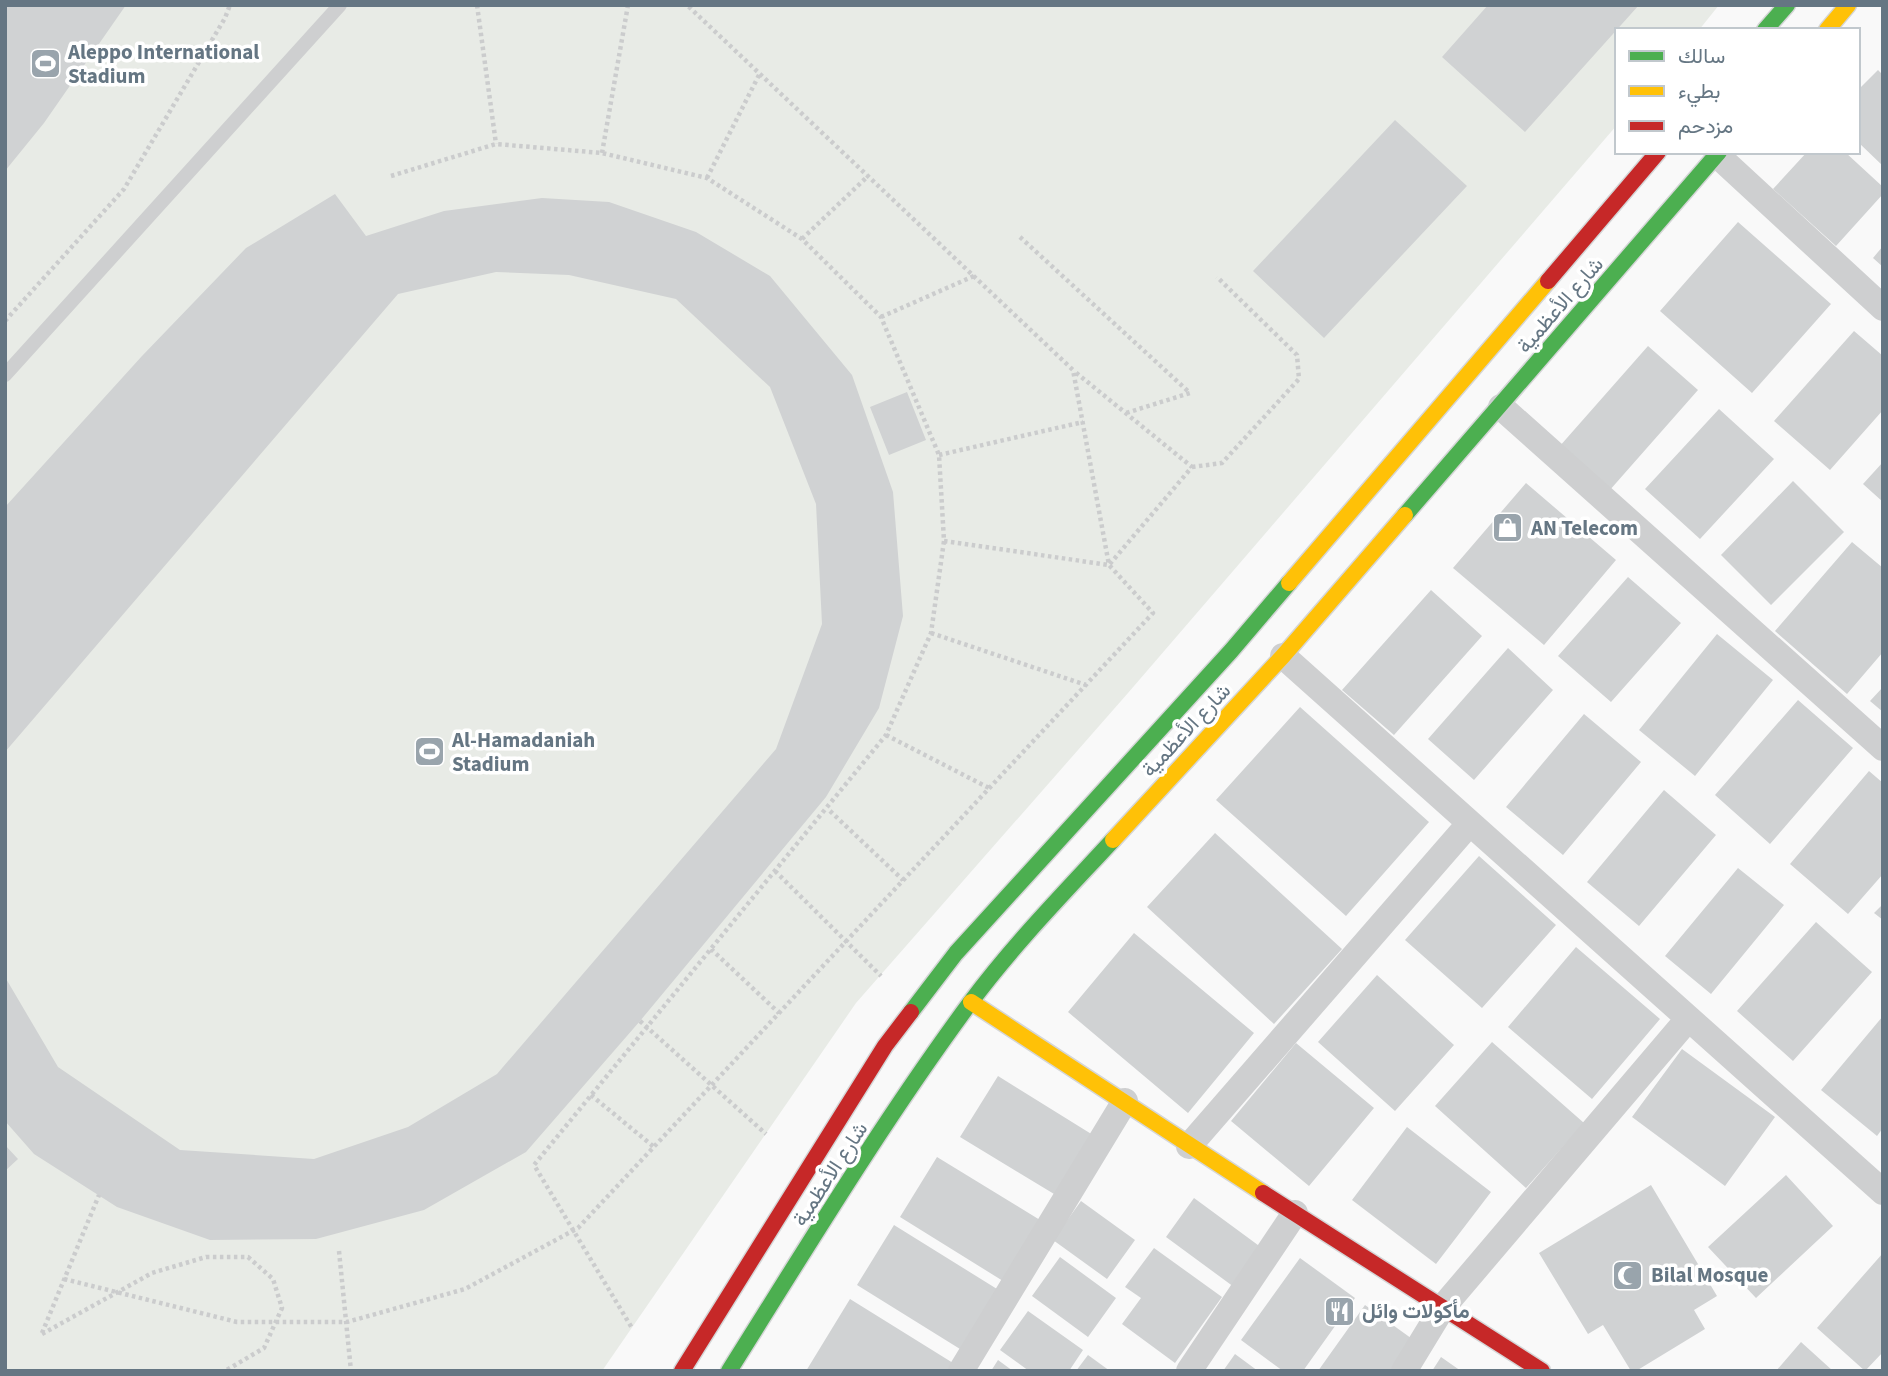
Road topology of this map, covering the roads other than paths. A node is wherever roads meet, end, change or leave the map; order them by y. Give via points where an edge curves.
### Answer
1 (340, 5) edge
2 (1787, 5) edge
3 (1848, 5) edge
4 (1767, 28) edge
5 (1829, 28) edge
6 (1656, 154) edge
7 (1718, 154) edge
8 (1883, 308) edge
9 (5, 375) edge
10 (1501, 407) junction
11 (1283, 656) junction
12 (1883, 748) edge
13 (1469, 824) junction
14 (971, 1002) junction
15 (1688, 1019) junction
16 (1125, 1101) junction
17 (1189, 1146) junction
18 (1883, 1192) edge
19 (1294, 1213) junction
20 (1443, 1307) junction
21 (682, 1371) edge
22 (729, 1371) edge
23 (961, 1371) edge
24 (1189, 1371) edge
25 (1404, 1371) edge
26 (1542, 1371) edge

1 - 9 lane
2 - 4 street
3 - 5 street
6 - 21 street via 1231,651 956,953 885,1046
7 - 8 street
7 - 10 street, شارع الأعظمية
10 - 11 street, شارع الأعظمية
10 - 12 street
11 - 13 street
11 - 14 street, شارع الأعظمية via 1045,914
13 - 15 street
13 - 17 street
14 - 16 street
14 - 22 street, شارع الأعظمية via 866,1155
15 - 18 street
15 - 20 street
16 - 17 street
16 - 23 street
17 - 19 street
19 - 20 street
19 - 24 street
20 - 25 street
20 - 26 street

